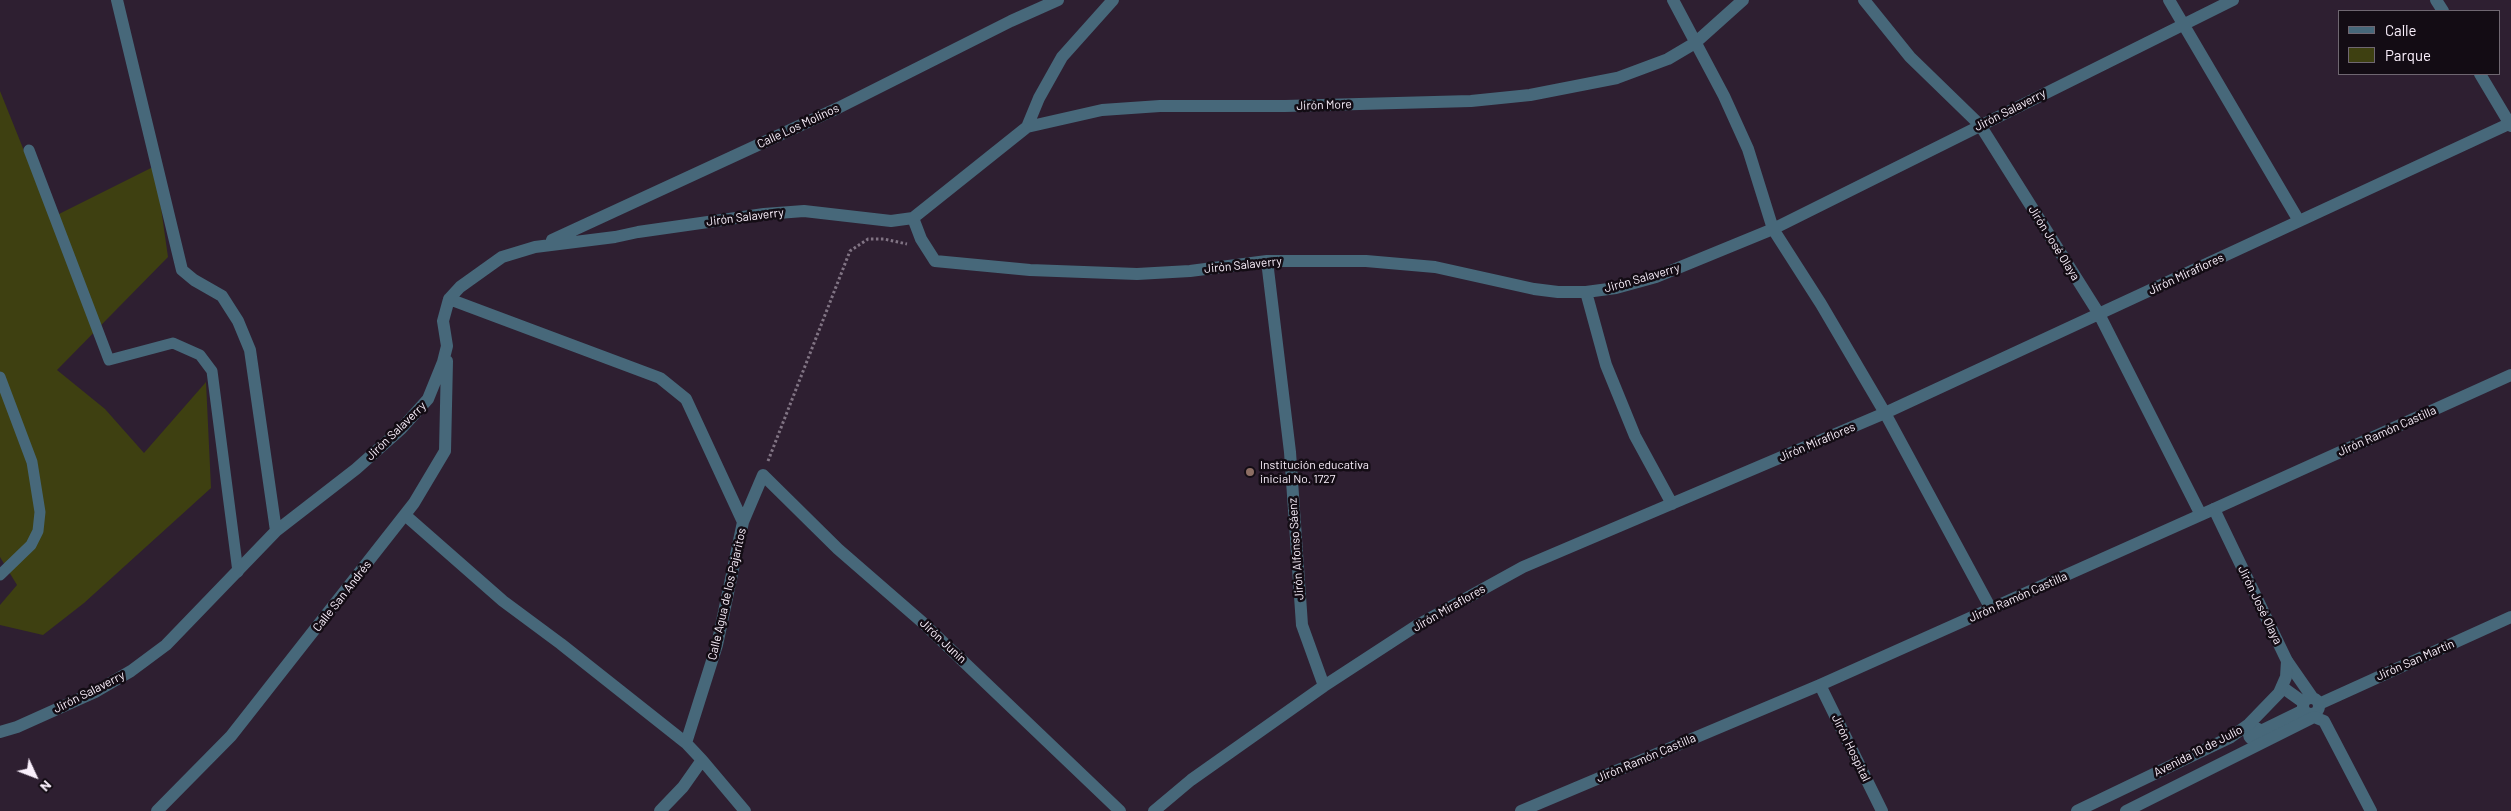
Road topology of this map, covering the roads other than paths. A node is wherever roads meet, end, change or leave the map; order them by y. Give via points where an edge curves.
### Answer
1 (117, 0) edge
2 (1058, 0) edge
3 (1114, 0) edge
4 (1673, 0) edge
5 (1743, 0) edge
6 (1864, 0) edge
7 (2169, 0) edge
8 (2233, 0) edge
9 (2183, 24) junction
10 (1695, 43) junction
11 (2481, 75) edge
12 (2510, 124) edge
13 (1980, 125) junction
14 (1027, 127) junction
15 (29, 150) dead end
16 (913, 218) junction
17 (2299, 221) junction
18 (1773, 229) junction
19 (534, 247) junction
20 (1267, 261) junction
21 (1586, 292) junction
22 (449, 299) junction
23 (2098, 314) junction
24 (448, 346) junction
25 (2511, 375) edge
26 (0, 377) edge
27 (1885, 413) junction
28 (763, 475) joint
29 (1672, 504) junction
30 (2214, 510) junction
31 (405, 515) junction
32 (2201, 515) junction
33 (743, 522) junction
34 (276, 531) junction
35 (238, 572) junction
36 (0, 575) edge
37 (1991, 609) junction
38 (2511, 617) edge
39 (2287, 661) junction
40 (1820, 685) junction
41 (1324, 686) junction
42 (2282, 687) junction
43 (2312, 709) junction
44 (0, 732) edge
45 (2256, 733) junction
46 (686, 744) junction
47 (702, 760) junction
48 (2138, 782) junction
49 (2148, 800) junction
50 (2098, 807) edge
51 (157, 811) edge
52 (660, 811) edge
53 (745, 811) edge
54 (1120, 811) edge
55 (1154, 811) edge
56 (1521, 811) edge
57 (1882, 811) edge
58 (2078, 811) edge
59 (2126, 811) edge
60 (2371, 811) edge

1 - 34 street via 182,270 222,296 238,321 250,350
2 - 19 street, Calle Los Molinos via 1011,20 838,108
3 - 14 street via 1062,57
4 - 10 street
5 - 10 street, Jirón More
6 - 13 street, Jirón José Olaya via 1910,57
7 - 9 street
8 - 9 street, Jirón Salaverry
9 - 13 street, Jirón Salaverry
9 - 17 street
10 - 14 street, Jirón More via 1668,59 1633,73 1530,95 1471,101 1160,106 1102,110
10 - 18 street via 1748,149
11 - 12 street
12 - 17 street, Jirón Miraflores
13 - 18 street, Jirón Salaverry
13 - 23 street, Jirón José Olaya
14 - 16 street, Jirón More
15 - 35 lane via 109,360 174,343 200,355 212,371
16 - 19 street, Jirón Salaverry via 891,221 804,211 764,214
16 - 20 street, Jirón Salaverry via 935,261 1030,270 1137,274
17 - 23 street, Jirón Miraflores
18 - 21 street, Jirón Salaverry via 1656,277
18 - 27 street
19 - 22 street, Jirón Salaverry via 502,257 460,287
20 - 21 street, Jirón Salaverry via 1366,261 1435,267 1534,289
20 - 41 street, Jirón Alfonso Sáenz via 1290,452 1302,625
21 - 29 street via 1610,374 1635,436
22 - 24 street via 443,321
22 - 33 street via 660,378 686,399
23 - 27 street, Jirón Miraflores
23 - 32 street, Jirón José Olaya
24 - 31 street, Calle San Andrés via 445,451
24 - 34 street, Jirón Salaverry via 428,399 402,429
25 - 30 street, Jirón Ramón Castilla
26 - 36 lane via 32,462 40,512 38,531 31,545
27 - 29 street, Jirón Miraflores
27 - 37 street
28 - 33 street, Calle Agua de los Pajaritos
28 - 54 street, Jirón Junín via 838,550 922,622
29 - 41 street, Jirón Miraflores via 1523,567 1416,626
30 - 32 street, Jirón Ramón Castilla
30 - 39 street, Jirón José Olaya
31 - 46 street via 503,601
31 - 51 street, Calle San Andrés via 231,736
32 - 37 street, Jirón Ramón Castilla
33 - 46 street, Calle Agua de los Pajaritos via 717,645
34 - 35 street, Jirón Salaverry
35 - 44 street, Jirón Salaverry via 166,645 131,671 49,713
37 - 40 street, Jirón Ramón Castilla
38 - 43 street, Jirón San Martín
39 - 42 street, Avenida 10 de Julio
39 - 43 street, Jirón José Olaya
40 - 56 street, Jirón Ramón Castilla
40 - 57 street, Jirón Hospital
41 - 55 street, Jirón Miraflores via 1190,780
42 - 43 street
42 - 45 street, Avenida 10 de Julio
43 - 45 street, Avenida 10 de Julio
43 - 60 street, Jirón José Olaya via 2324,721
45 - 48 street, Avenida 10 de Julio via 2230,737
45 - 49 street, Avenida 10 de Julio
46 - 47 street
47 - 52 street
47 - 53 street
48 - 49 street
48 - 50 street, Avenida 10 de Julio
49 - 59 street, Avenida 10 de Julio
50 - 58 street, Avenida 10 de Julio

